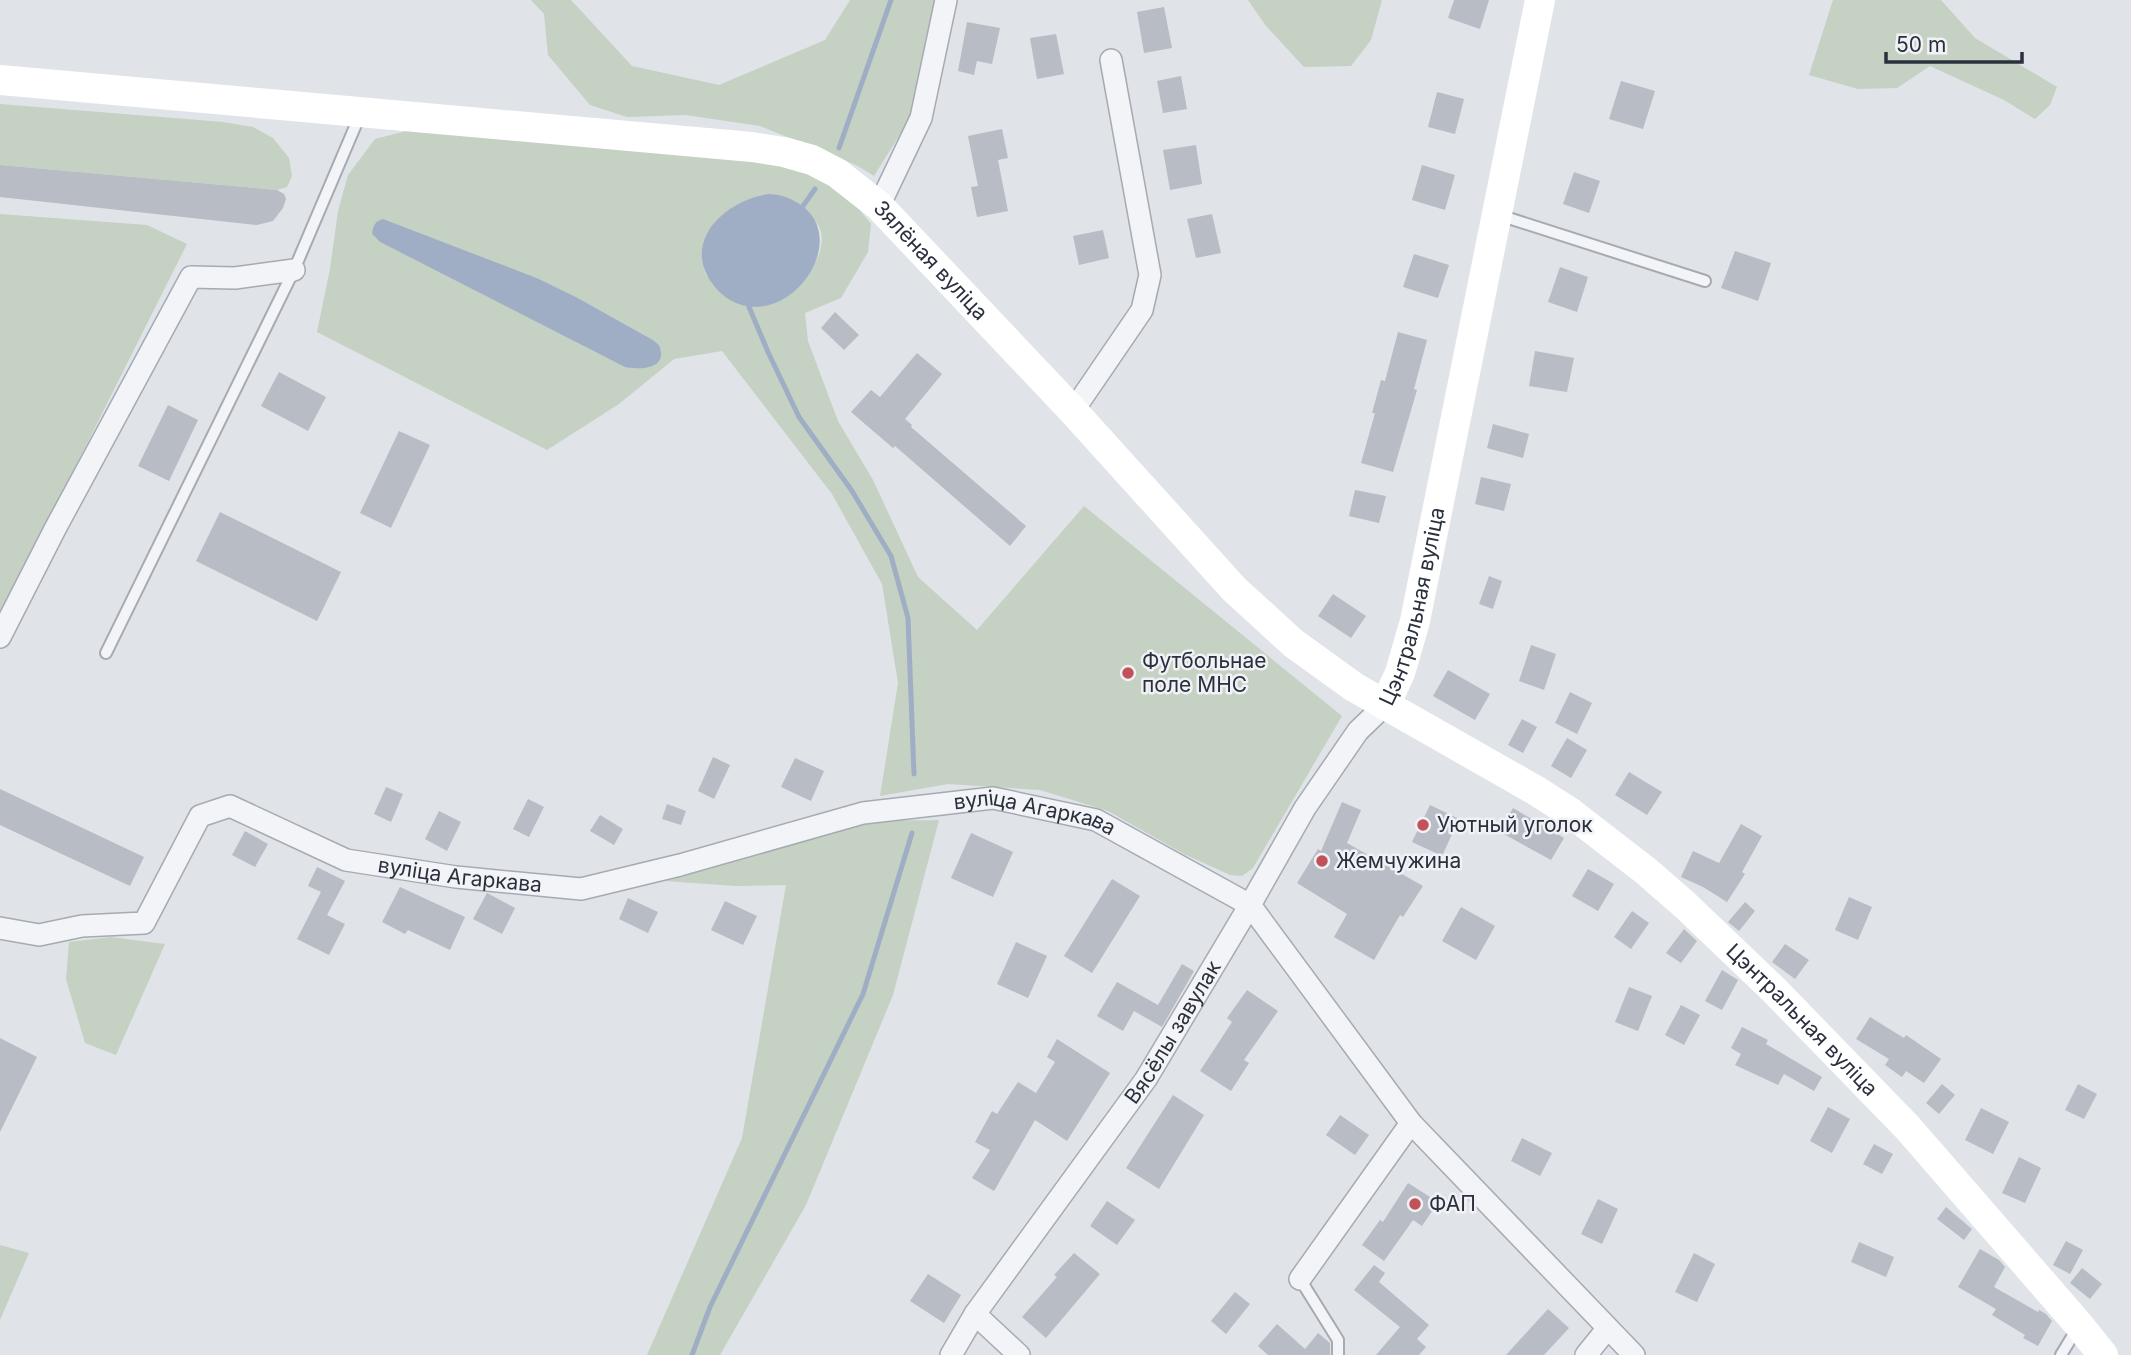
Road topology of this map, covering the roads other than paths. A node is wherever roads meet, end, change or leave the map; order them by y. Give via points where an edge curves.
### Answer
1 (946, 0) edge
2 (1540, 0) edge
3 (1111, 60) dead end
4 (0, 80) edge
5 (361, 112) junction
6 (879, 206) junction
7 (1497, 214) junction
8 (294, 270) junction
9 (1705, 281) dead end
10 (1073, 411) junction
11 (0, 637) edge
12 (106, 653) dead end
13 (1385, 705) junction
14 (1250, 905) junction
15 (0, 928) edge
16 (1410, 1124) junction
17 (1300, 1279) joint
18 (975, 1314) junction
19 (2080, 1325) junction
20 (1607, 1328) junction
21 (951, 1355) edge
22 (1019, 1355) edge
23 (1338, 1355) edge
24 (1586, 1355) edge
25 (1634, 1355) edge
26 (2061, 1355) edge
27 (2102, 1355) edge

1 - 6 street, Зялёная вуліца via 921,118
2 - 7 street, Цэнтральная вуліца
3 - 10 street via 1150,275 1142,310
4 - 5 street
5 - 6 street via 784,152 837,173
5 - 8 lane
6 - 10 street, Зялёная вуліца
7 - 9 lane
7 - 13 street, Цэнтральная вуліца via 1415,621
8 - 11 street via 235,278 191,277
8 - 12 lane
10 - 13 street, Зялёная вуліца via 1264,617 1323,666
13 - 14 street, Вясёлы завулак via 1358,731 1305,808
13 - 19 street, Цэнтральная вуліца via 1535,790 1647,871 1765,982 1908,1128
14 - 15 street, вуліца Агаркава via 1096,820 993,797 863,813 680,866 581,889 346,860 230,806 200,816 144,923 82,926 39,935
14 - 16 street, вуліца Агаркава
14 - 18 street, Вясёлы завулак via 1146,1079
16 - 17 street
16 - 20 street, вуліца Агаркава
17 - 23 lane via 1338,1340
18 - 21 street, Вясёлы завулак
18 - 22 street
19 - 26 lane
19 - 27 street, Цэнтральная вуліца
20 - 24 street
20 - 25 street, вуліца Агаркава

